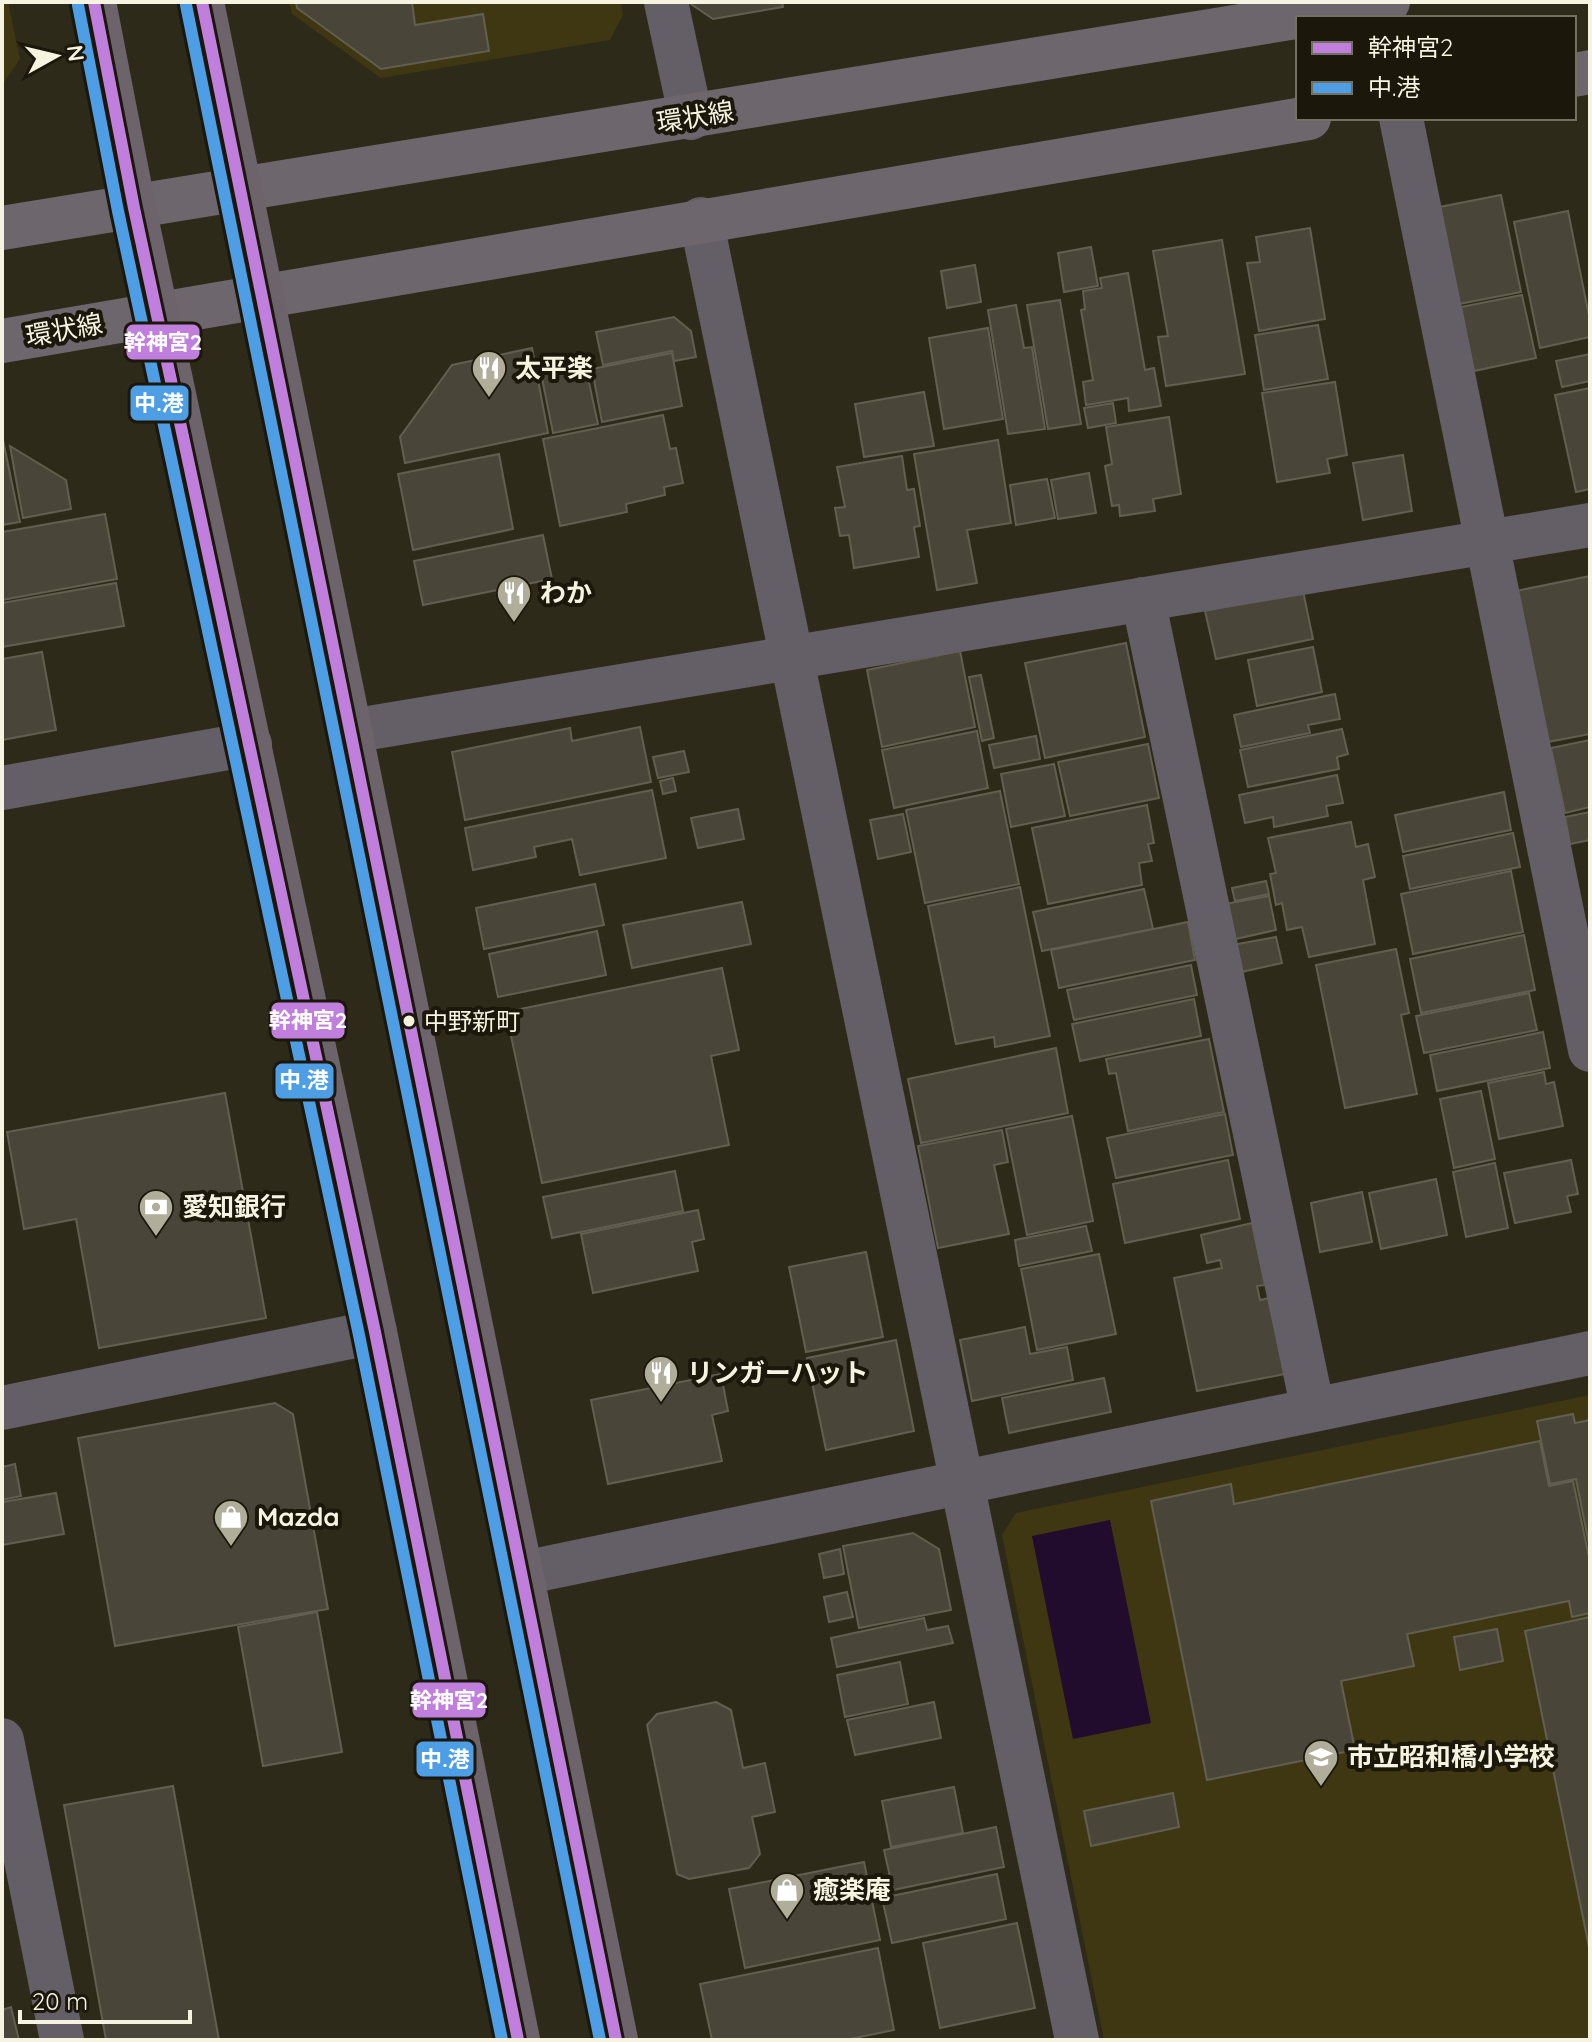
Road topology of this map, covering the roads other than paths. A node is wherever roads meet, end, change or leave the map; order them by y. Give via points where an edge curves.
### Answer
1 (94, 2) edge
2 (202, 2) edge
3 (666, 2) edge
4 (1388, 2) edge
5 (1304, 16) edge
6 (1296, 17) edge
7 (691, 118) junction
8 (1297, 120) edge
9 (1401, 120) edge
10 (240, 191) junction
11 (134, 208) junction
12 (701, 219) junction
13 (2, 228) edge
14 (261, 295) junction
15 (158, 314) junction
16 (2, 341) edge
17 (1590, 525) edge
18 (1486, 542) junction
19 (1143, 599) junction
20 (791, 658) junction
21 (351, 731) junction
22 (250, 744) junction
23 (2, 788) edge
24 (1590, 1050) edge
25 (375, 1332) junction
26 (1590, 1353) edge
27 (2, 1408) edge
28 (1313, 1410) junction
29 (962, 1484) junction
30 (523, 1573) junction
31 (2, 1740) edge
32 (62, 2040) edge
33 (518, 2040) edge
34 (616, 2040) edge
35 (1077, 2040) edge

1 - 11 highway
2 - 10 highway
3 - 7 street
4 - 5 main road, 環状線
6 - 7 main road, 環状線
7 - 10 main road, 環状線
8 - 12 main road, 環状線
9 - 18 street
10 - 11 main road, 環状線
10 - 14 highway
11 - 13 main road, 環状線
11 - 15 highway
12 - 14 main road, 環状線
12 - 20 street
14 - 15 main road, 環状線
14 - 21 highway
15 - 16 main road, 環状線
15 - 22 highway
17 - 18 street
18 - 19 street
18 - 24 street
19 - 20 street
19 - 28 street
20 - 21 street
20 - 29 street
21 - 30 highway
22 - 23 street
22 - 25 highway
25 - 27 street
25 - 33 highway
26 - 28 street
28 - 29 street
29 - 30 street
29 - 35 street
30 - 34 highway
31 - 32 street

